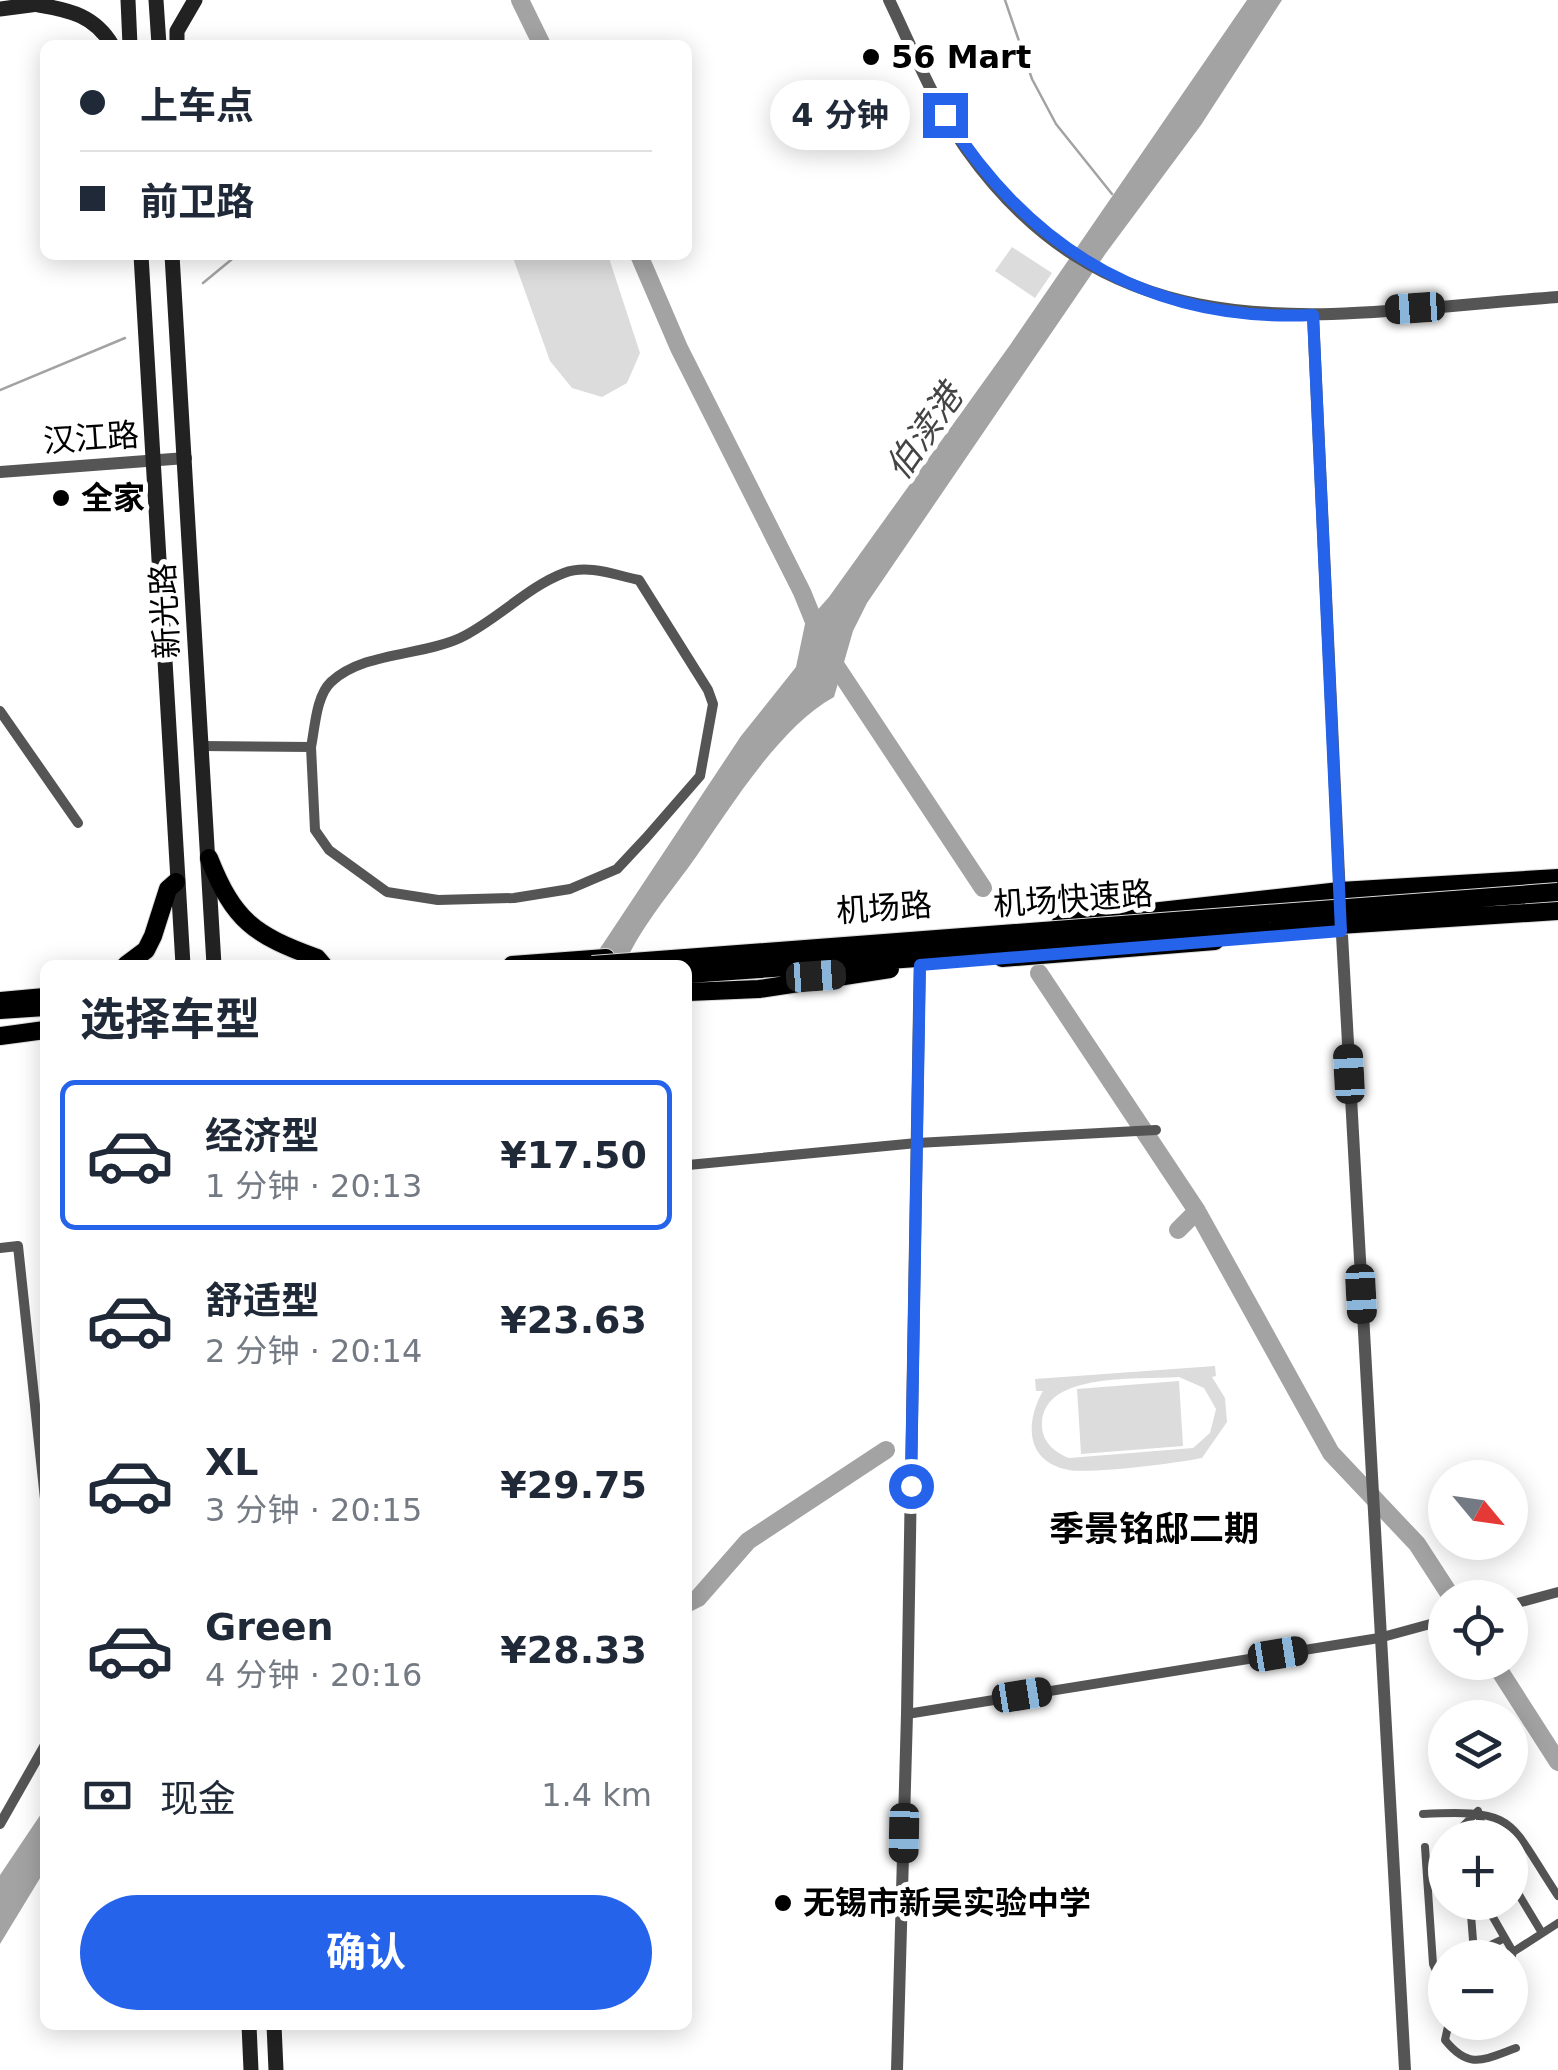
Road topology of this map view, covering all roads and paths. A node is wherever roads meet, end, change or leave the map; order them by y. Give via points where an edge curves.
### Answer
1 (64, 0) edge
2 (128, 0) edge
3 (156, 0) edge
4 (195, 0) edge
5 (889, 0) edge
6 (39, 4) junction
7 (0, 9) edge
8 (108, 40) edge
9 (130, 40) edge
10 (159, 40) edge
11 (177, 40) edge
12 (142, 260) edge
13 (172, 260) edge
14 (1558, 297) edge
15 (1313, 315) junction
16 (186, 458) junction
17 (154, 461) junction
18 (0, 472) edge
19 (0, 711) edge
20 (201, 746) junction
21 (311, 747) junction
22 (78, 822) dead end
23 (209, 858) junction
24 (1558, 878) edge
25 (176, 882) junction
26 (1340, 891) junction
27 (1558, 892) edge
28 (1558, 914) edge
29 (1341, 931) junction
30 (920, 937) junction
31 (946, 956) junction
32 (133, 960) edge
33 (182, 960) edge
34 (214, 960) edge
35 (319, 960) edge
36 (578, 960) edge
37 (658, 960) edge
38 (920, 965) junction
39 (692, 974) edge
40 (692, 984) edge
41 (692, 992) edge
42 (40, 998) edge
43 (0, 1001) edge
44 (40, 1006) edge
45 (0, 1010) edge
46 (40, 1018) edge
47 (0, 1022) edge
48 (40, 1031) edge
49 (0, 1036) edge
50 (1156, 1130) dead end
51 (917, 1142) junction
52 (692, 1165) edge
53 (0, 1248) edge
54 (40, 1452) edge
55 (1558, 1592) edge
56 (1528, 1600) edge
57 (1428, 1624) edge
58 (1379, 1638) junction
59 (908, 1714) junction
60 (40, 1754) edge
61 (1478, 1812) junction
62 (1423, 1814) dead end
63 (1469, 1820) edge
64 (1480, 1820) edge
65 (0, 1824) edge
66 (1424, 1847) dead end
67 (1558, 1896) edge
68 (1528, 1910) edge
69 (1495, 1920) edge
70 (1557, 1927) edge
71 (1542, 1933) junction
72 (1505, 1938) joint
73 (1432, 1940) edge
74 (1501, 1940) edge
75 (1528, 1942) edge
76 (249, 2030) edge
77 (274, 2030) edge
78 (1446, 2040) edge
79 (1516, 2048) dead end
80 (251, 2070) edge
81 (276, 2070) edge
82 (897, 2070) edge
83 (1405, 2070) edge

1 - 6 main road
2 - 9 main road
3 - 10 main road
4 - 11 main road
5 - 15 street via 966,148 1052,238 1122,281 1199,307
6 - 7 main road
6 - 8 main road via 81,15
12 - 17 main road, 新光路
13 - 16 main road, 新光路
14 - 15 street
15 - 26 street
16 - 17 street, 汉江路
16 - 20 main road, 新光路
17 - 18 street, 汉江路
17 - 25 main road, 新光路
19 - 22 street
20 - 21 street
20 - 23 main road, 新光路
21 - 21 street via 315,830 330,850 387,892 438,900 514,898 570,889 617,869 700,776 713,704 639,580 587,568 564,573 462,637 376,661 328,684
23 - 34 main road, 新光路
23 - 35 main road via 249,927
24 - 26 main road, 机场路
25 - 32 main road via 146,950
25 - 33 main road, 新光路
26 - 29 street
26 - 30 main road, 机场路
27 - 37 main road, 机场快速路, bridge
28 - 29 main road
28 - 31 main road, 机场快速路, bridge via 1088,941
29 - 38 main road
29 - 58 street
30 - 36 main road, 机场路, bridge
30 - 38 street
31 - 39 main road, 机场快速路, bridge
31 - 41 main road, bridge via 858,976
38 - 40 main road
38 - 51 street
42 - 43 main road
44 - 45 main road
46 - 47 main road
48 - 49 main road
50 - 51 street
51 - 52 street
51 - 59 street
53 - 54 street via 18,1246
55 - 56 street
57 - 58 street
58 - 59 street
58 - 83 street
59 - 82 street
60 - 65 street
61 - 62 street
61 - 63 street
61 - 64 street
61 - 67 street via 1508,1820
66 - 73 street
68 - 71 street
69 - 72 street
70 - 71 street
71 - 75 street
72 - 74 street
76 - 80 main road
77 - 81 main road
78 - 79 street via 1458,2058 1476,2063

